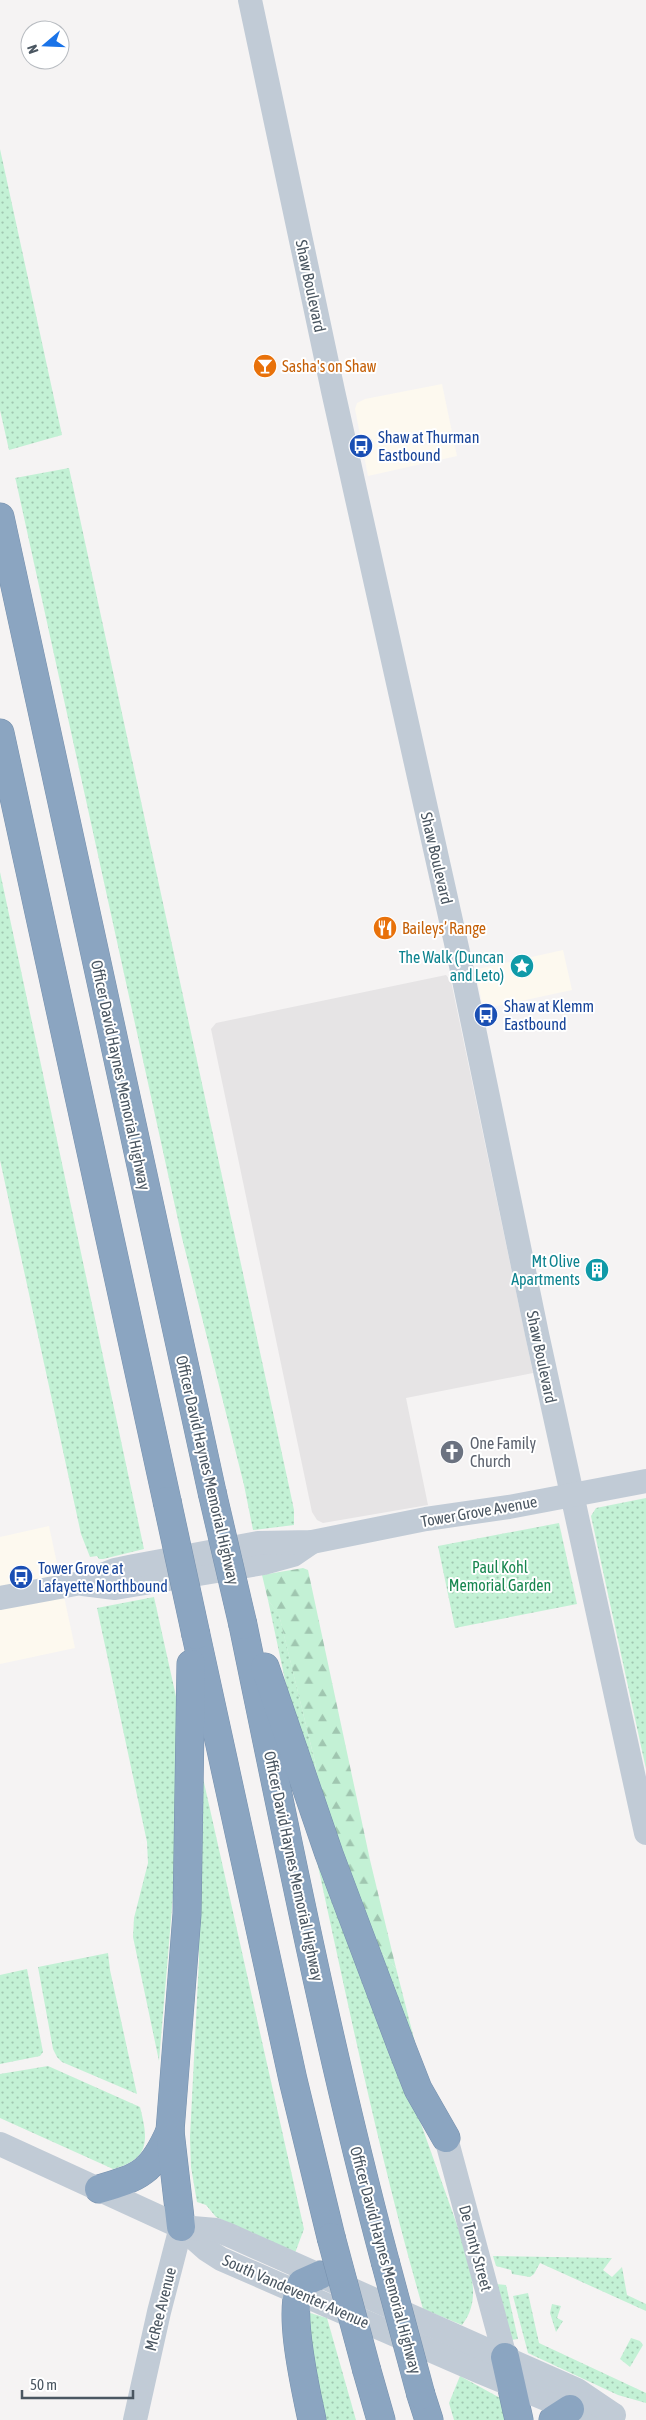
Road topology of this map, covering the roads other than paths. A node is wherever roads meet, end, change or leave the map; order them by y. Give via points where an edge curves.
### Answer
1 (250, 0) edge
2 (0, 517) edge
3 (0, 734) edge
4 (646, 1481) edge
5 (572, 1495) junction
6 (0, 1598) edge
7 (243, 1626) junction
8 (196, 1635) junction
9 (646, 1833) edge
10 (170, 2131) junction
11 (446, 2138) joint
12 (0, 2144) edge
13 (99, 2189) junction
14 (181, 2227) junction
15 (320, 2275) junction
16 (298, 2292) junction
17 (490, 2300) junction
18 (458, 2338) junction
19 (419, 2346) junction
20 (505, 2357) junction
21 (511, 2385) junction
22 (425, 2407) edge
23 (562, 2414) edge
24 (619, 2417) edge
25 (135, 2420) edge
26 (312, 2420) edge
27 (381, 2420) edge
28 (519, 2420) edge

1 - 5 street, Shaw Boulevard via 460,961
2 - 7 highway, Officer David Haynes Memorial Highway, bridge
3 - 8 highway, bridge
4 - 5 street, Tower Grove Avenue
5 - 6 street, Tower Grove Avenue via 312,1542 258,1543 115,1570 81,1584
5 - 9 street, Shaw Boulevard
7 - 11 highway via 273,1685 329,1854 418,2089
7 - 22 highway, Officer David Haynes Memorial Highway, bridge via 327,2023 384,2261
8 - 10 highway via 190,1692 187,1914
8 - 27 highway, bridge via 291,2070 331,2237
10 - 13 highway via 157,2158 147,2170
10 - 14 highway
11 - 17 street, De Tonty Street
12 - 13 street, South Vandeventer Avenue
13 - 14 street, South Vandeventer Avenue
14 - 15 street, South Vandeventer Avenue via 216,2230
14 - 16 street, South Vandeventer Avenue via 221,2259
14 - 25 street, McRee Avenue
15 - 16 highway via 302,2284
15 - 18 street, South Vandeventer Avenue
16 - 19 street, South Vandeventer Avenue
16 - 26 highway via 297,2327
17 - 18 street via 475,2329
17 - 20 street, De Tonty Street
18 - 19 street
18 - 20 street, South Vandeventer Avenue
19 - 21 street, South Vandeventer Avenue
20 - 21 highway
20 - 24 street, South Vandeventer Avenue via 577,2390
21 - 23 street, South Vandeventer Avenue
21 - 28 highway
23 - 24 street, South Vandeventer Avenue

